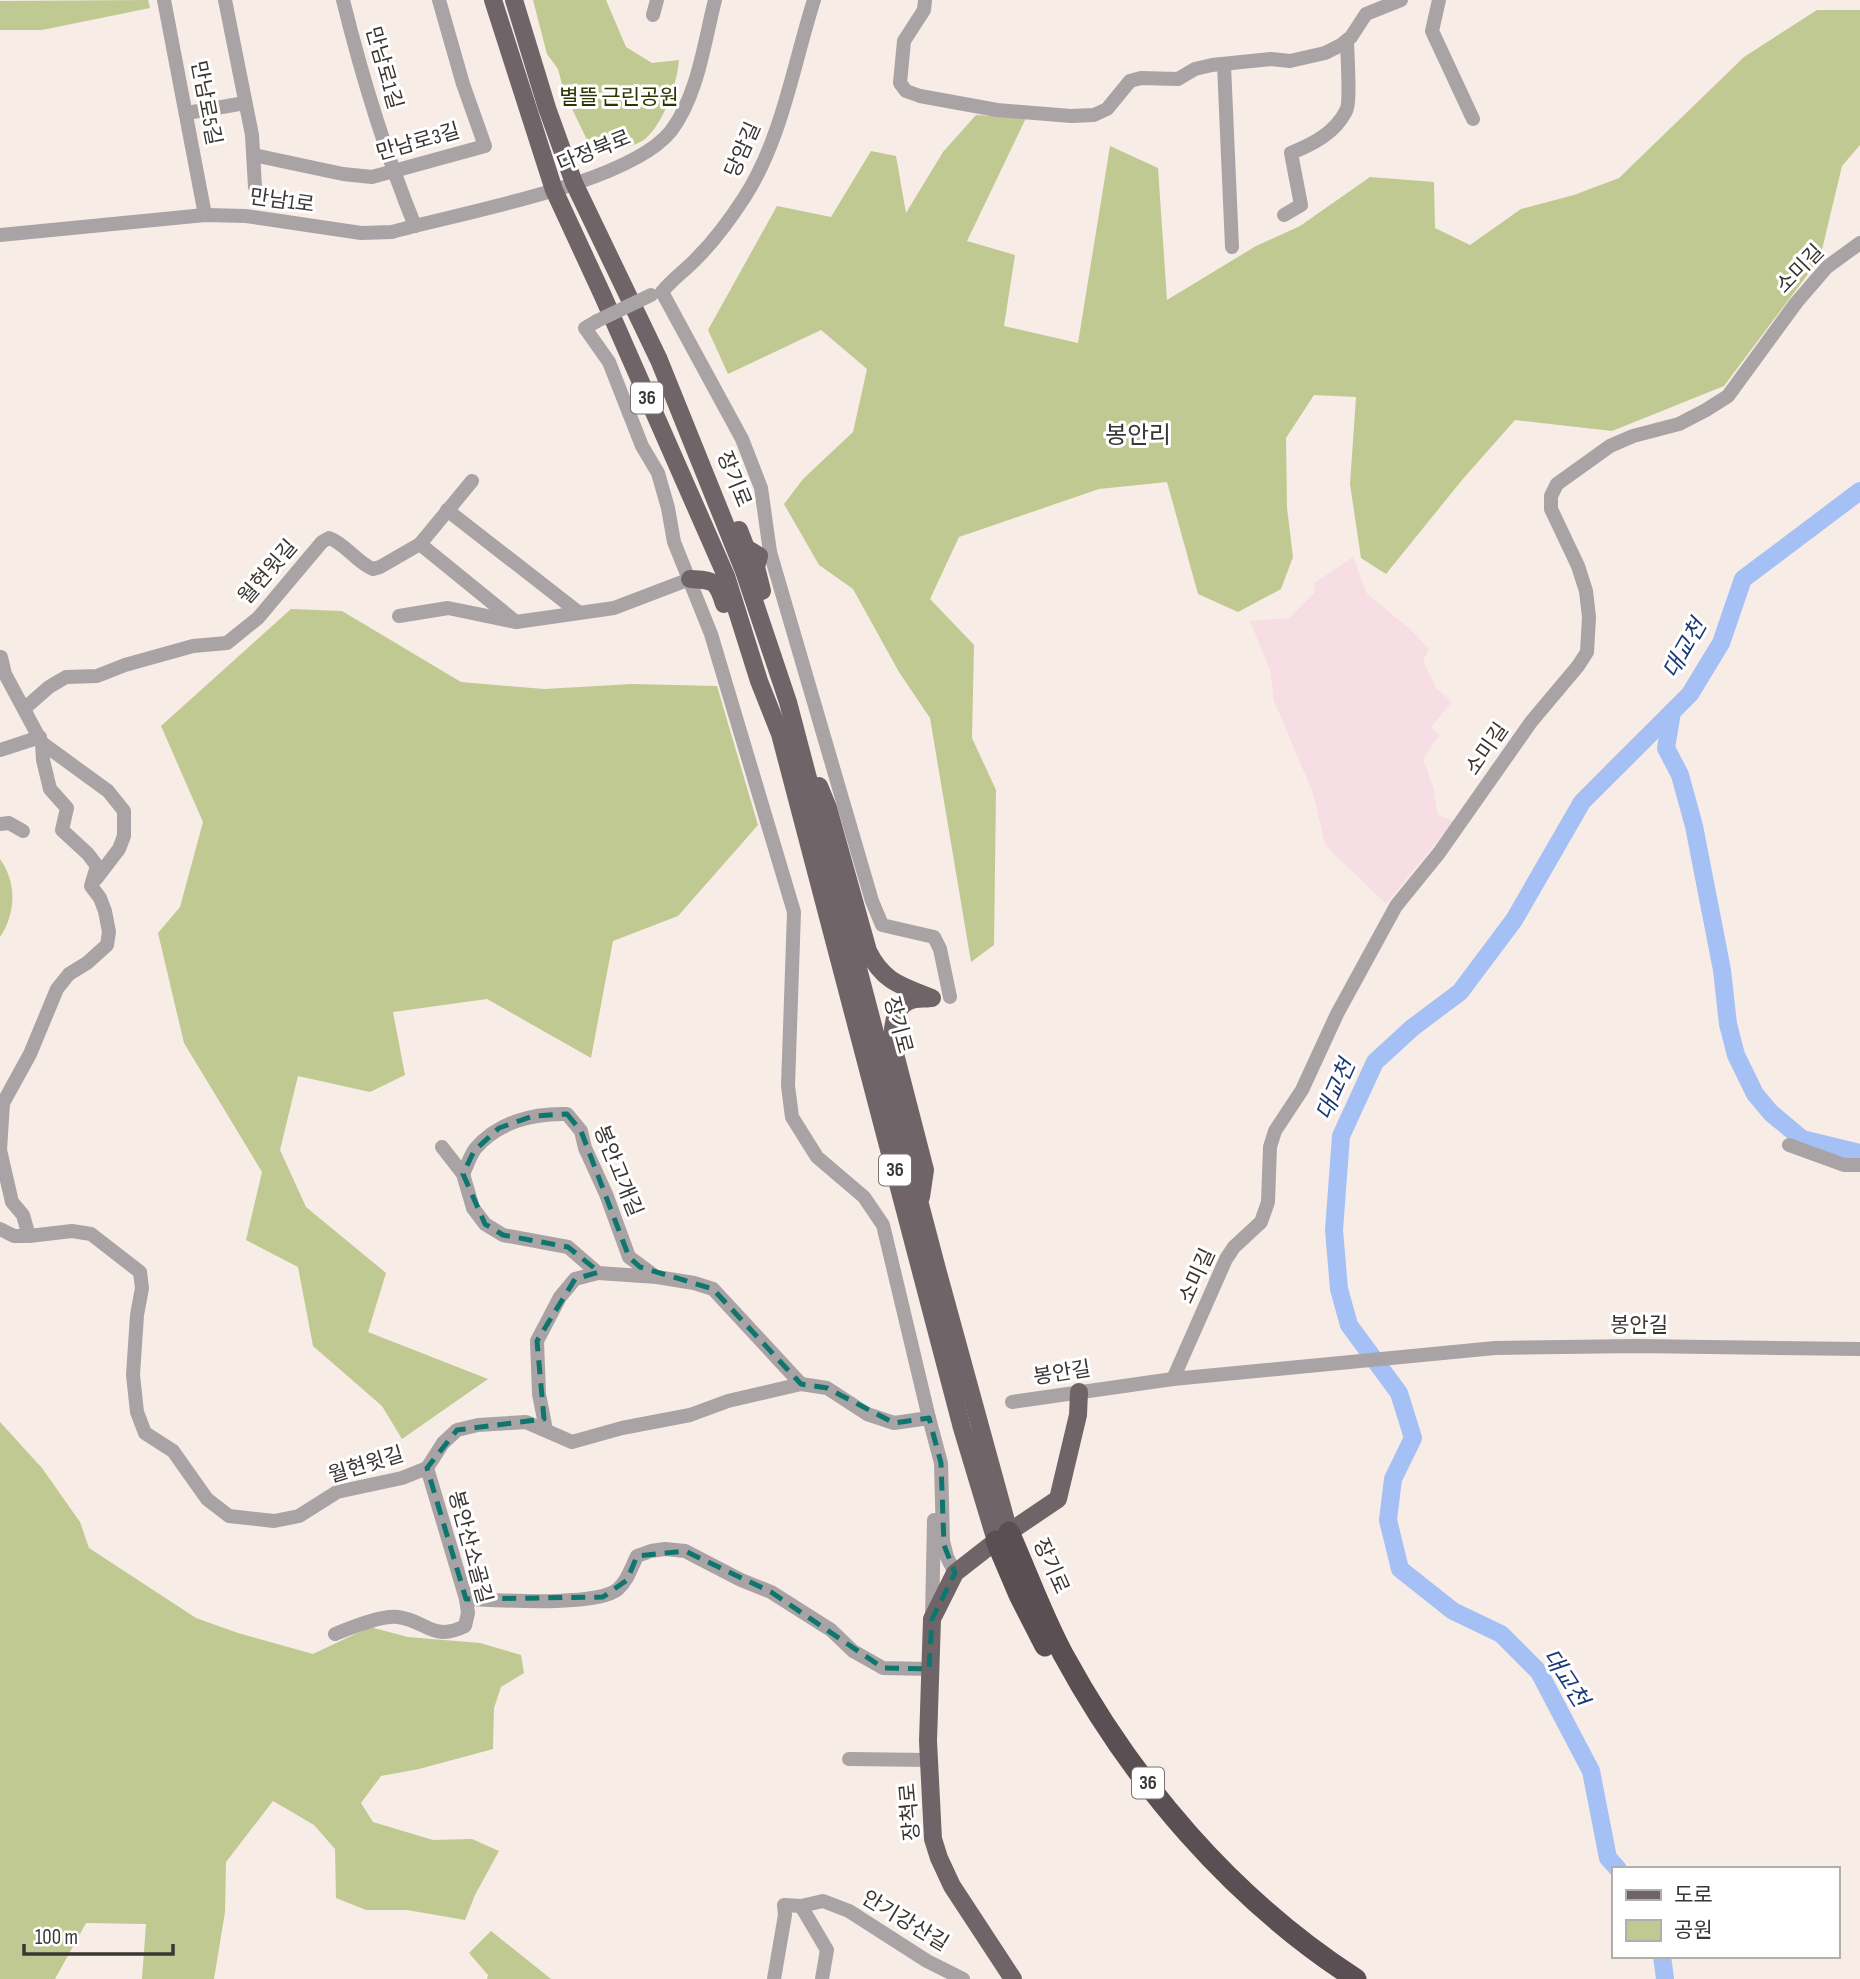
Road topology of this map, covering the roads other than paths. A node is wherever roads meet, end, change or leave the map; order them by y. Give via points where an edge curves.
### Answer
1 (164, 0) edge
2 (225, 0) edge
3 (343, 0) edge
4 (439, 0) edge
5 (493, 0) edge
6 (514, 0) edge
7 (657, 0) edge
8 (715, 0) edge
9 (814, 0) edge
10 (925, 0) edge
11 (1401, 0) edge
12 (1439, 0) edge
13 (653, 15) dead end
14 (1347, 40) junction
15 (1224, 65) junction
16 (245, 103) junction
17 (187, 113) junction
18 (1473, 119) dead end
19 (254, 155) junction
20 (394, 173) junction
21 (574, 183) junction
22 (255, 187) dead end
23 (554, 190) junction
24 (205, 215) junction
25 (1284, 215) dead end
26 (415, 226) junction
27 (0, 235) edge
28 (1860, 243) edge
29 (1232, 247) dead end
30 (657, 293) junction
31 (659, 360) junction
32 (472, 481) dead end
33 (692, 497) junction
34 (447, 510) junction
35 (420, 544) junction
36 (764, 554) junction
37 (690, 579) junction
38 (578, 612) junction
39 (399, 616) dead end
40 (516, 622) junction
41 (1, 657) edge
42 (759, 681) junction
43 (788, 702) junction
44 (25, 708) junction
45 (41, 740) junction
46 (0, 750) edge
47 (804, 767) junction
48 (0, 824) edge
49 (23, 831) dead end
50 (91, 886) junction
51 (950, 996) dead end
52 (1789, 1145) dead end
53 (442, 1147) dead end
54 (1860, 1165) edge
55 (463, 1174) junction
56 (0, 1184) edge
57 (12, 1202) junction
58 (919, 1204) junction
59 (0, 1229) edge
60 (29, 1236) junction
61 (598, 1273) junction
62 (657, 1277) junction
63 (1860, 1349) edge
64 (1173, 1379) junction
65 (801, 1384) junction
66 (1079, 1392) junction
67 (1013, 1402) dead end
68 (929, 1418) junction
69 (546, 1430) junction
70 (941, 1463) junction
71 (427, 1468) junction
72 (1003, 1536) junction
73 (955, 1573) junction
74 (466, 1599) junction
75 (932, 1619) junction
76 (335, 1634) dead end
77 (929, 1669) junction
78 (849, 1759) dead end
79 (928, 1760) junction
80 (801, 1906) junction
81 (774, 1979) edge
82 (822, 1979) edge
83 (962, 1979) edge
84 (1013, 1979) edge
85 (1330, 1979) edge
86 (1356, 1979) edge

1 - 17 street, 만남로5길
2 - 16 street
3 - 20 street, 만남로1길
4 - 20 street, 만남로3길 via 485,146
5 - 23 main road, 장기로 / 36
6 - 21 main road, 장기로 / 36
7 - 13 street
8 - 21 street, 다정북로 via 692,90 670,132 635,160
9 - 30 street, 당암길 via 782,113 758,173 743,200 697,258
10 - 15 street via 924,10 904,41 900,83 920,96 1017,112 1094,115 1107,109 1130,81 1178,79 1195,69
11 - 14 street via 1366,14
12 - 18 street via 1432,31
14 - 15 street via 1304,60 1271,58
14 - 25 street via 1348,109 1316,142 1291,153 1301,205
15 - 29 street
16 - 17 street
16 - 19 street
17 - 24 street, 만남로5길
19 - 20 street, 만남로3길 via 361,177
19 - 22 street
20 - 26 street, 만남로1길
21 - 23 street, 다정북로
21 - 31 main road, 장기로 / 36
23 - 26 street, 만남1로
23 - 33 main road, 장기로 / 36
24 - 26 street, 만남1로 via 246,216 361,233
24 - 27 street, 만남1로
28 - 64 street, 소미길 via 1827,267 1728,396 1679,424 1610,446 1556,484 1551,509 1586,591 1587,652 1396,906 1275,1131 1261,1222 1226,1259
30 - 36 street via 742,439 761,488
30 - 37 street, bridge via 585,328 609,362 642,446 658,473 674,542
31 - 36 main road via 674,376 747,548
31 - 43 main road, 장기로 / 36 via 744,571
32 - 34 street
33 - 37 main road via 691,519 708,562
33 - 42 main road, 장기로 / 36 via 726,576
34 - 35 street
34 - 38 street
35 - 40 street
35 - 44 street, 월현윗길 via 373,569 328,538 258,618 227,643 193,646 97,676 66,677
36 - 43 main road via 756,567 788,673
36 - 51 street via 882,925 934,937
37 - 38 street via 614,608
37 - 42 main road via 711,580 719,587 746,673
37 - 68 street via 711,634 794,912 788,1086 792,1117 817,1157 864,1197 883,1225
38 - 40 street
39 - 40 street via 448,608
41 - 44 street via 5,674
42 - 72 main road, 장기로 / 36 via 798,798 962,1428
43 - 47 main road, 장기로 / 36
44 - 45 street
45 - 46 street
45 - 50 street via 50,789 67,808 62,830 97,866
45 - 50 street via 108,791 124,811 119,849
47 - 58 main road, 장기로 / 36
47 - 58 main road via 823,793 875,966 895,983 932,998 903,1005 892,1030 925,1170
48 - 49 street via 9,823
50 - 57 street via 105,911 107,945 57,989 3,1103 0,1150
52 - 54 street via 1844,1165
53 - 55 street
55 - 61 street via 473,1208 485,1224 503,1236 568,1247
55 - 62 street, 봉안고개길 via 474,1151 499,1128 533,1116 567,1114 581,1131 629,1257
56 - 57 street
57 - 60 street via 23,1216
58 - 72 main road, 장기로 / 36
59 - 60 street, 월현윗길 via 14,1236
60 - 71 street, 월현윗길 via 72,1231 92,1234 140,1272 133,1375 137,1412 145,1433 173,1451 206,1499 229,1516 274,1521 299,1516 337,1492
61 - 62 street, 봉안고개길
61 - 69 street via 575,1279 537,1341
62 - 65 street, 봉안고개길 via 713,1289
63 - 64 street, 봉안길 via 1542,1346
64 - 66 street, 봉안길
65 - 68 street, 월현윗길 via 827,1388 867,1414 894,1423
65 - 69 street, 월현윗길 via 572,1442
66 - 67 street, 봉안길
66 - 72 main road via 1079,1415 1058,1499
68 - 70 street
69 - 71 street, 월현윗길 via 526,1422 457,1430
70 - 73 street via 943,1541
70 - 75 street via 933,1523
71 - 74 street, 봉안산소골길
72 - 73 main road
72 - 85 highway, 장기로 / 36 via 1019,1595 1080,1710 1118,1768 1168,1832 1222,1889
72 - 86 highway, 장기로 / 36 via 1091,1703 1179,1823 1231,1879
73 - 75 main road
74 - 76 street, 봉안산소골길 via 465,1626 451,1633 397,1617
74 - 77 street via 572,1601 603,1597 627,1580 637,1556 665,1549 685,1551 771,1591 883,1668
75 - 77 main road, 장척로
77 - 79 main road, 장척로
78 - 79 street
79 - 84 main road, 장척로 via 930,1822 939,1858 958,1897
80 - 81 street, 안기강산길 via 783,1905
80 - 82 street via 827,1950
80 - 83 street, 안기강산길 via 823,1901 849,1911

